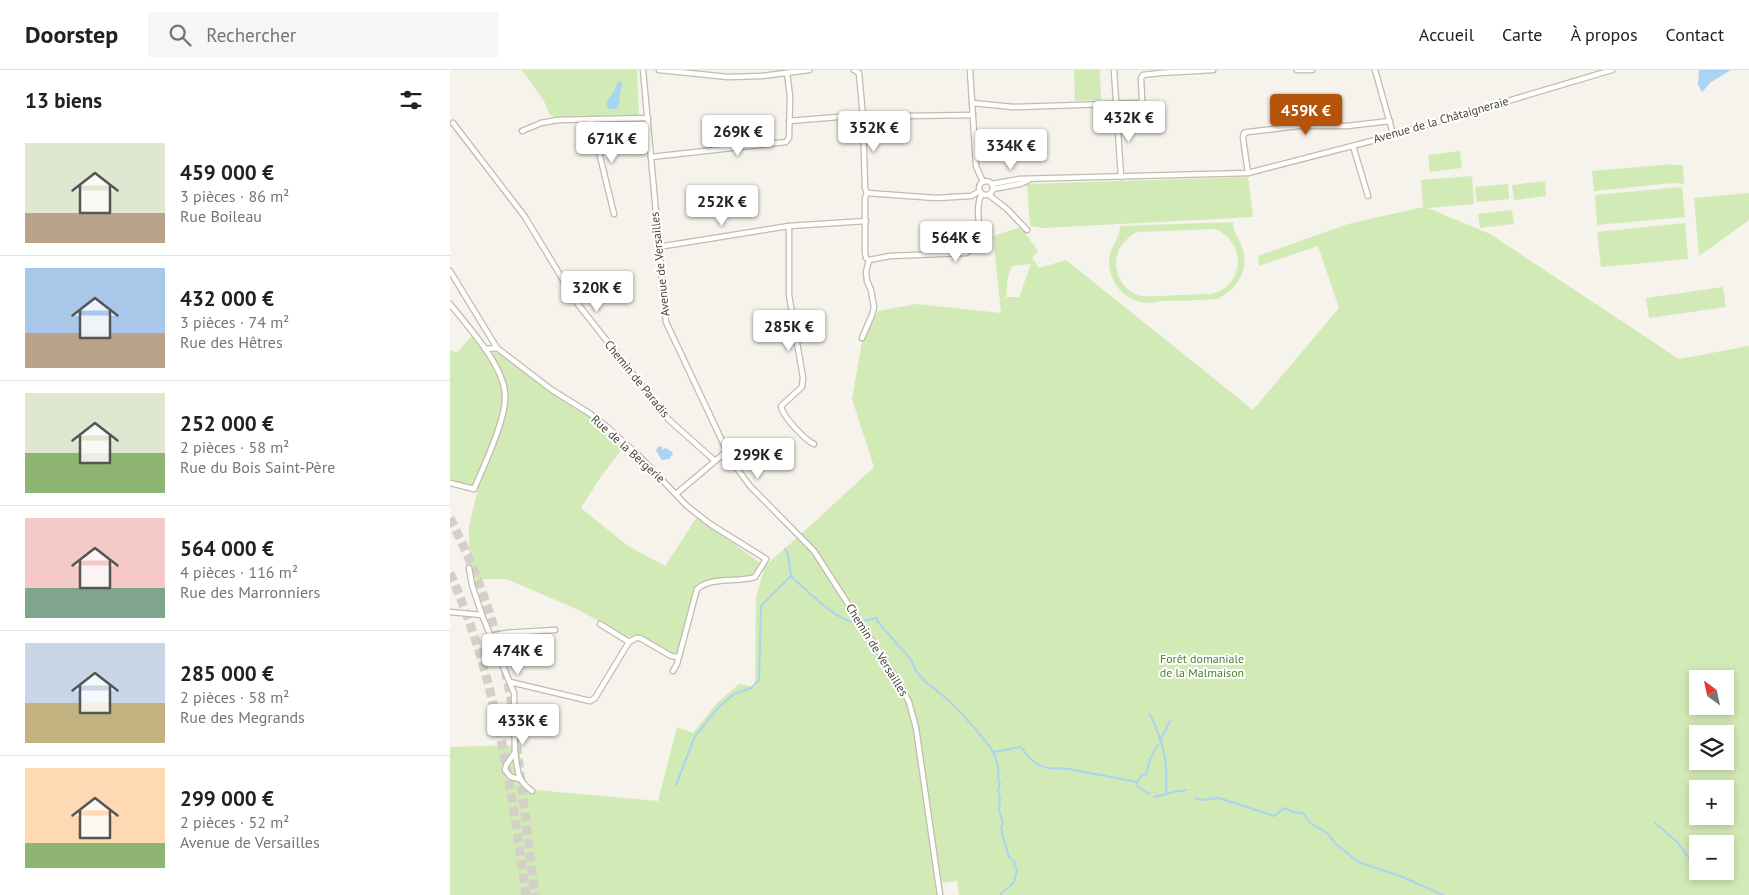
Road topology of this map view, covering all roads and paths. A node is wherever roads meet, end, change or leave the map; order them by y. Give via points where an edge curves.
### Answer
1 (643, 70) edge
2 (659, 70) edge
3 (809, 70) edge
4 (854, 70) edge
5 (970, 70) edge
6 (1114, 70) edge
7 (1213, 70) edge
8 (1296, 70) edge
9 (1312, 70) edge
10 (1375, 70) edge
11 (1612, 70) edge
12 (787, 73) junction
13 (972, 103) junction
14 (1116, 103) junction
15 (973, 115) junction
16 (864, 117) junction
17 (648, 118) junction
18 (591, 119) junction
19 (789, 121) junction
20 (1390, 121) junction
21 (453, 123) dead end
22 (522, 131) dead end
23 (1393, 134) junction
24 (1353, 146) junction
25 (651, 157) junction
26 (1248, 173) junction
27 (1122, 177) junction
28 (983, 182) junction
29 (993, 186) junction
30 (867, 193) junction
31 (981, 193) junction
32 (989, 194) junction
33 (1368, 196) dead end
34 (614, 214) dead end
35 (866, 221) junction
36 (789, 226) junction
37 (1027, 230) dead end
38 (658, 247) junction
39 (869, 260) junction
40 (450, 271) edge
41 (450, 304) edge
42 (862, 338) dead end
43 (497, 348) junction
44 (485, 349) junction
45 (814, 444) dead end
46 (727, 451) junction
47 (714, 460) junction
48 (450, 484) edge
49 (676, 494) junction
50 (780, 515) joint
51 (469, 568) dead end
52 (450, 612) edge
53 (482, 615) junction
54 (600, 624) dead end
55 (555, 630) dead end
56 (491, 636) junction
57 (629, 642) junction
58 (678, 657) junction
59 (673, 671) dead end
60 (510, 682) junction
61 (515, 752) junction
62 (519, 779) junction
63 (532, 791) dead end
64 (940, 895) edge

1 - 17 street, Avenue de Versailles
2 - 12 street via 728,77
3 - 12 street
4 - 16 street via 859,73
5 - 13 street
6 - 14 street
7 - 14 street via 1144,75 1141,78 1142,100
8 - 9 street
10 - 20 street
11 - 23 street, Avenue de la Châtaigneraie
12 - 19 street
13 - 14 street via 1012,107
13 - 15 street
14 - 27 street
15 - 16 street
15 - 28 street via 976,166
16 - 19 street
16 - 30 street via 864,188
17 - 18 street
17 - 25 street, Avenue de Versailles
18 - 22 street via 541,123
18 - 34 street
19 - 25 street via 786,142
20 - 23 street
20 - 26 street via 1248,132 1243,138
21 - 47 street, Chemin de Paradis via 525,218 577,303 669,420
23 - 24 street, Avenue de la Châtaigneraie
24 - 26 street, Avenue de la Châtaigneraie
24 - 33 street
25 - 38 street, Avenue de Versailles
26 - 27 street, Avenue de la Châtaigneraie
27 - 29 street, Avenue de la Châtaigneraie via 1019,179
28 - 29 street
28 - 31 street via 979,188
29 - 32 street
30 - 31 street via 936,198
30 - 35 street
31 - 32 street
31 - 39 street via 979,235 977,244 970,251
32 - 37 street
35 - 36 street
35 - 39 street via 865,252
36 - 38 street
36 - 45 street via 789,294 803,378 802,386 781,406 781,410 808,442
38 - 46 street, Avenue de Versailles via 666,322
39 - 42 street via 867,282 874,307
40 - 43 street
41 - 44 street
43 - 44 street
43 - 49 street, Rue de la Bergerie via 606,426
44 - 48 street via 503,382 506,395 504,409 474,489
46 - 47 street
46 - 50 street, Avenue de Versailles via 750,486
47 - 49 street
49 - 58 street, Rue de la Bergerie via 710,524 766,559 755,578 710,583 698,589
50 - 64 street, Chemin de Versailles via 814,551 909,702 916,728
51 - 53 street
52 - 53 street
53 - 56 street
54 - 57 street
55 - 56 street
56 - 60 street
57 - 58 street via 640,638
57 - 60 street via 595,698 590,701
58 - 59 street
60 - 61 street via 515,699
61 - 62 street
61 - 62 street via 505,770 511,777
62 - 63 street

